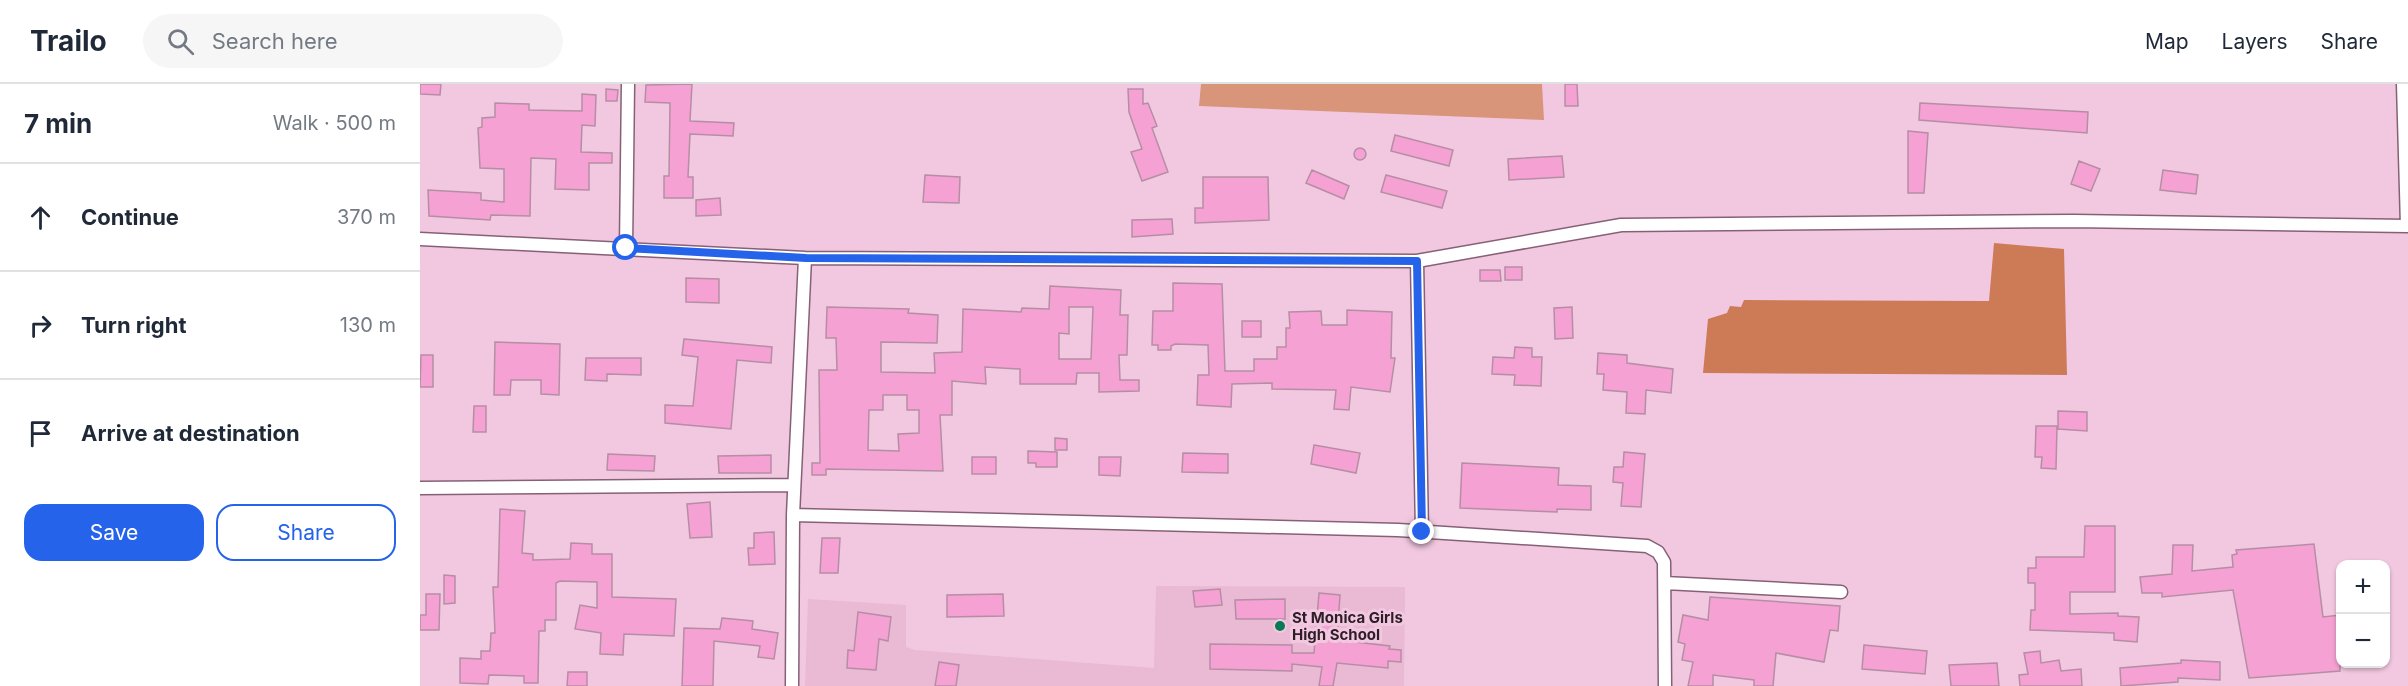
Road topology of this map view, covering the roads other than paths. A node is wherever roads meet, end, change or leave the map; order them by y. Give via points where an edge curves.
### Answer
1 (628, 84) edge
2 (2403, 84) edge
3 (2407, 226) edge
4 (420, 239) edge
5 (626, 248) junction
6 (806, 258) junction
7 (1417, 261) junction
8 (794, 485) junction
9 (420, 488) edge
10 (793, 515) junction
11 (1422, 532) junction
12 (1665, 583) junction
13 (1841, 592) dead end
14 (792, 686) edge
15 (1665, 686) edge

1 - 5 street
2 - 3 street
3 - 7 street via 2074,221 1621,225
4 - 5 street
5 - 6 street
6 - 7 street
6 - 8 street
7 - 11 street
8 - 9 street
8 - 10 street
10 - 11 street
10 - 14 street
11 - 12 street via 1647,546 1658,552 1664,562
12 - 13 street
12 - 15 street

